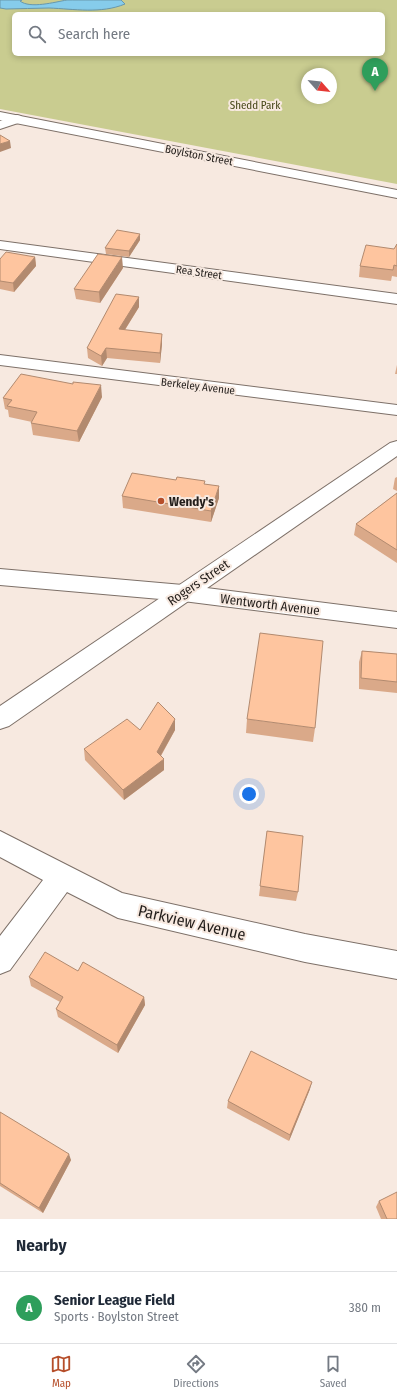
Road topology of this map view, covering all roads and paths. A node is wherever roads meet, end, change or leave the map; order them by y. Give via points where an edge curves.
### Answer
1 (0, 116) edge
2 (17, 119) junction
3 (0, 125) edge
4 (397, 194) edge
5 (0, 245) edge
6 (397, 299) edge
7 (0, 360) edge
8 (397, 410) edge
9 (397, 447) edge
10 (0, 577) edge
11 (183, 593) junction
12 (397, 620) edge
13 (0, 719) edge
14 (0, 843) edge
15 (63, 876) junction
16 (0, 960) edge
17 (397, 965) edge

1 - 2 street, Boylston Street
2 - 3 street
2 - 4 street, Boylston Street
5 - 6 street, Rea Street
7 - 8 street, Berkeley Avenue
9 - 11 street, Rogers Street
10 - 11 street, Wentworth Avenue
11 - 12 street, Wentworth Avenue
11 - 13 street, Rogers Street
14 - 15 street, Parkview Avenue
15 - 16 street
15 - 17 street, Parkview Avenue via 118,905 305,948

